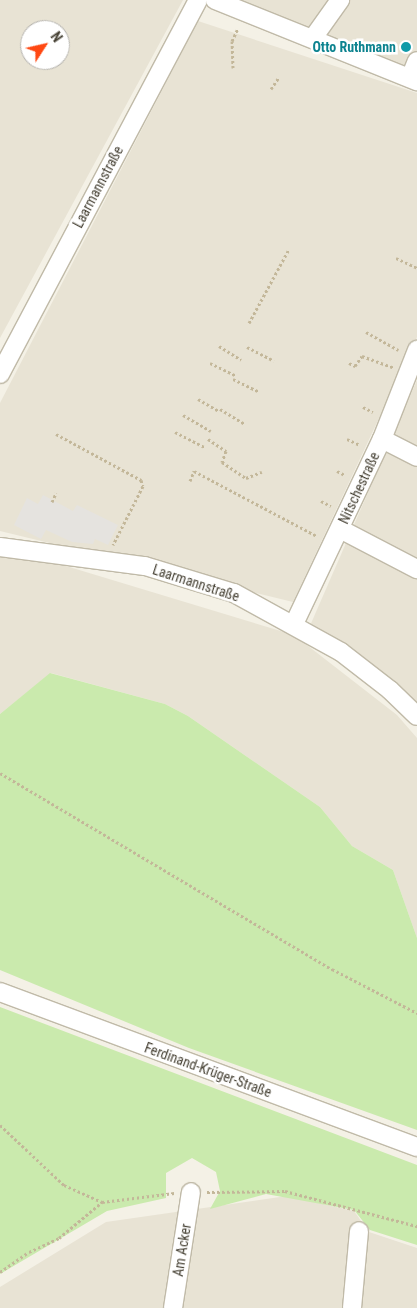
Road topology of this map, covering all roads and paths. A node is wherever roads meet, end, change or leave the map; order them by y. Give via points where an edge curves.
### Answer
1 (198, 0) edge
2 (215, 0) edge
3 (340, 0) edge
4 (246, 13) junction
5 (313, 38) junction
6 (417, 61) edge
7 (233, 68) dead end
8 (279, 77) dead end
9 (414, 79) edge
10 (271, 89) dead end
11 (289, 249) dead end
12 (396, 258) dead end
13 (417, 268) edge
14 (249, 323) dead end
15 (366, 332) dead end
16 (219, 346) dead end
17 (247, 347) dead end
18 (241, 360) dead end
19 (274, 361) dead end
20 (413, 361) edge
21 (210, 363) dead end
22 (349, 363) dead end
23 (0, 374) edge
24 (258, 391) dead end
25 (198, 399) dead end
26 (183, 415) dead end
27 (245, 424) dead end
28 (175, 432) dead end
29 (211, 432) dead end
30 (56, 434) dead end
31 (208, 439) dead end
32 (382, 439) junction
33 (204, 447) dead end
34 (417, 457) edge
35 (262, 472) dead end
36 (190, 480) dead end
37 (56, 493) dead end
38 (52, 502) dead end
39 (336, 537) junction
40 (0, 547) edge
41 (106, 559) junction
42 (417, 569) edge
43 (294, 624) junction
44 (417, 716) edge
45 (0, 773) edge
46 (0, 992) edge
47 (417, 1013) edge
48 (0, 1126) edge
49 (417, 1147) edge
50 (191, 1192) junction
51 (102, 1202) junction
52 (417, 1226) edge
53 (359, 1231) dead end
54 (0, 1272) edge
55 (173, 1308) edge
56 (352, 1308) edge

1 - 23 street, Laarmannstraße
2 - 4 street
3 - 5 street
4 - 5 street
4 - 7 path via 232,41
5 - 9 street
6 - 9 street
8 - 10 path
11 - 14 path
12 - 13 path
15 - 20 path
16 - 18 path
17 - 19 path
20 - 22 path via 362,356 356,366
20 - 32 street, Nitschestraße
21 - 24 path
25 - 27 path
26 - 29 path
28 - 33 path
30 - 41 path via 141,480 143,486
31 - 35 path via 226,450 222,462 246,478
32 - 34 street
32 - 39 street, Nitschestraße
36 - 39 path via 194,471
37 - 38 path
39 - 42 street
39 - 43 street, Nitschestraße
40 - 41 street, Laarmannstraße
41 - 43 street, Laarmannstraße via 145,566 234,593
43 - 44 street, Laarmannstraße via 341,652
45 - 47 path via 332,969
46 - 49 street, Ferdinand-Krüger-Straße
48 - 51 path via 64,1185
50 - 51 path via 155,1193
50 - 52 path via 285,1191
50 - 55 street, Am Acker
51 - 54 path via 59,1238 29,1252
53 - 56 street

